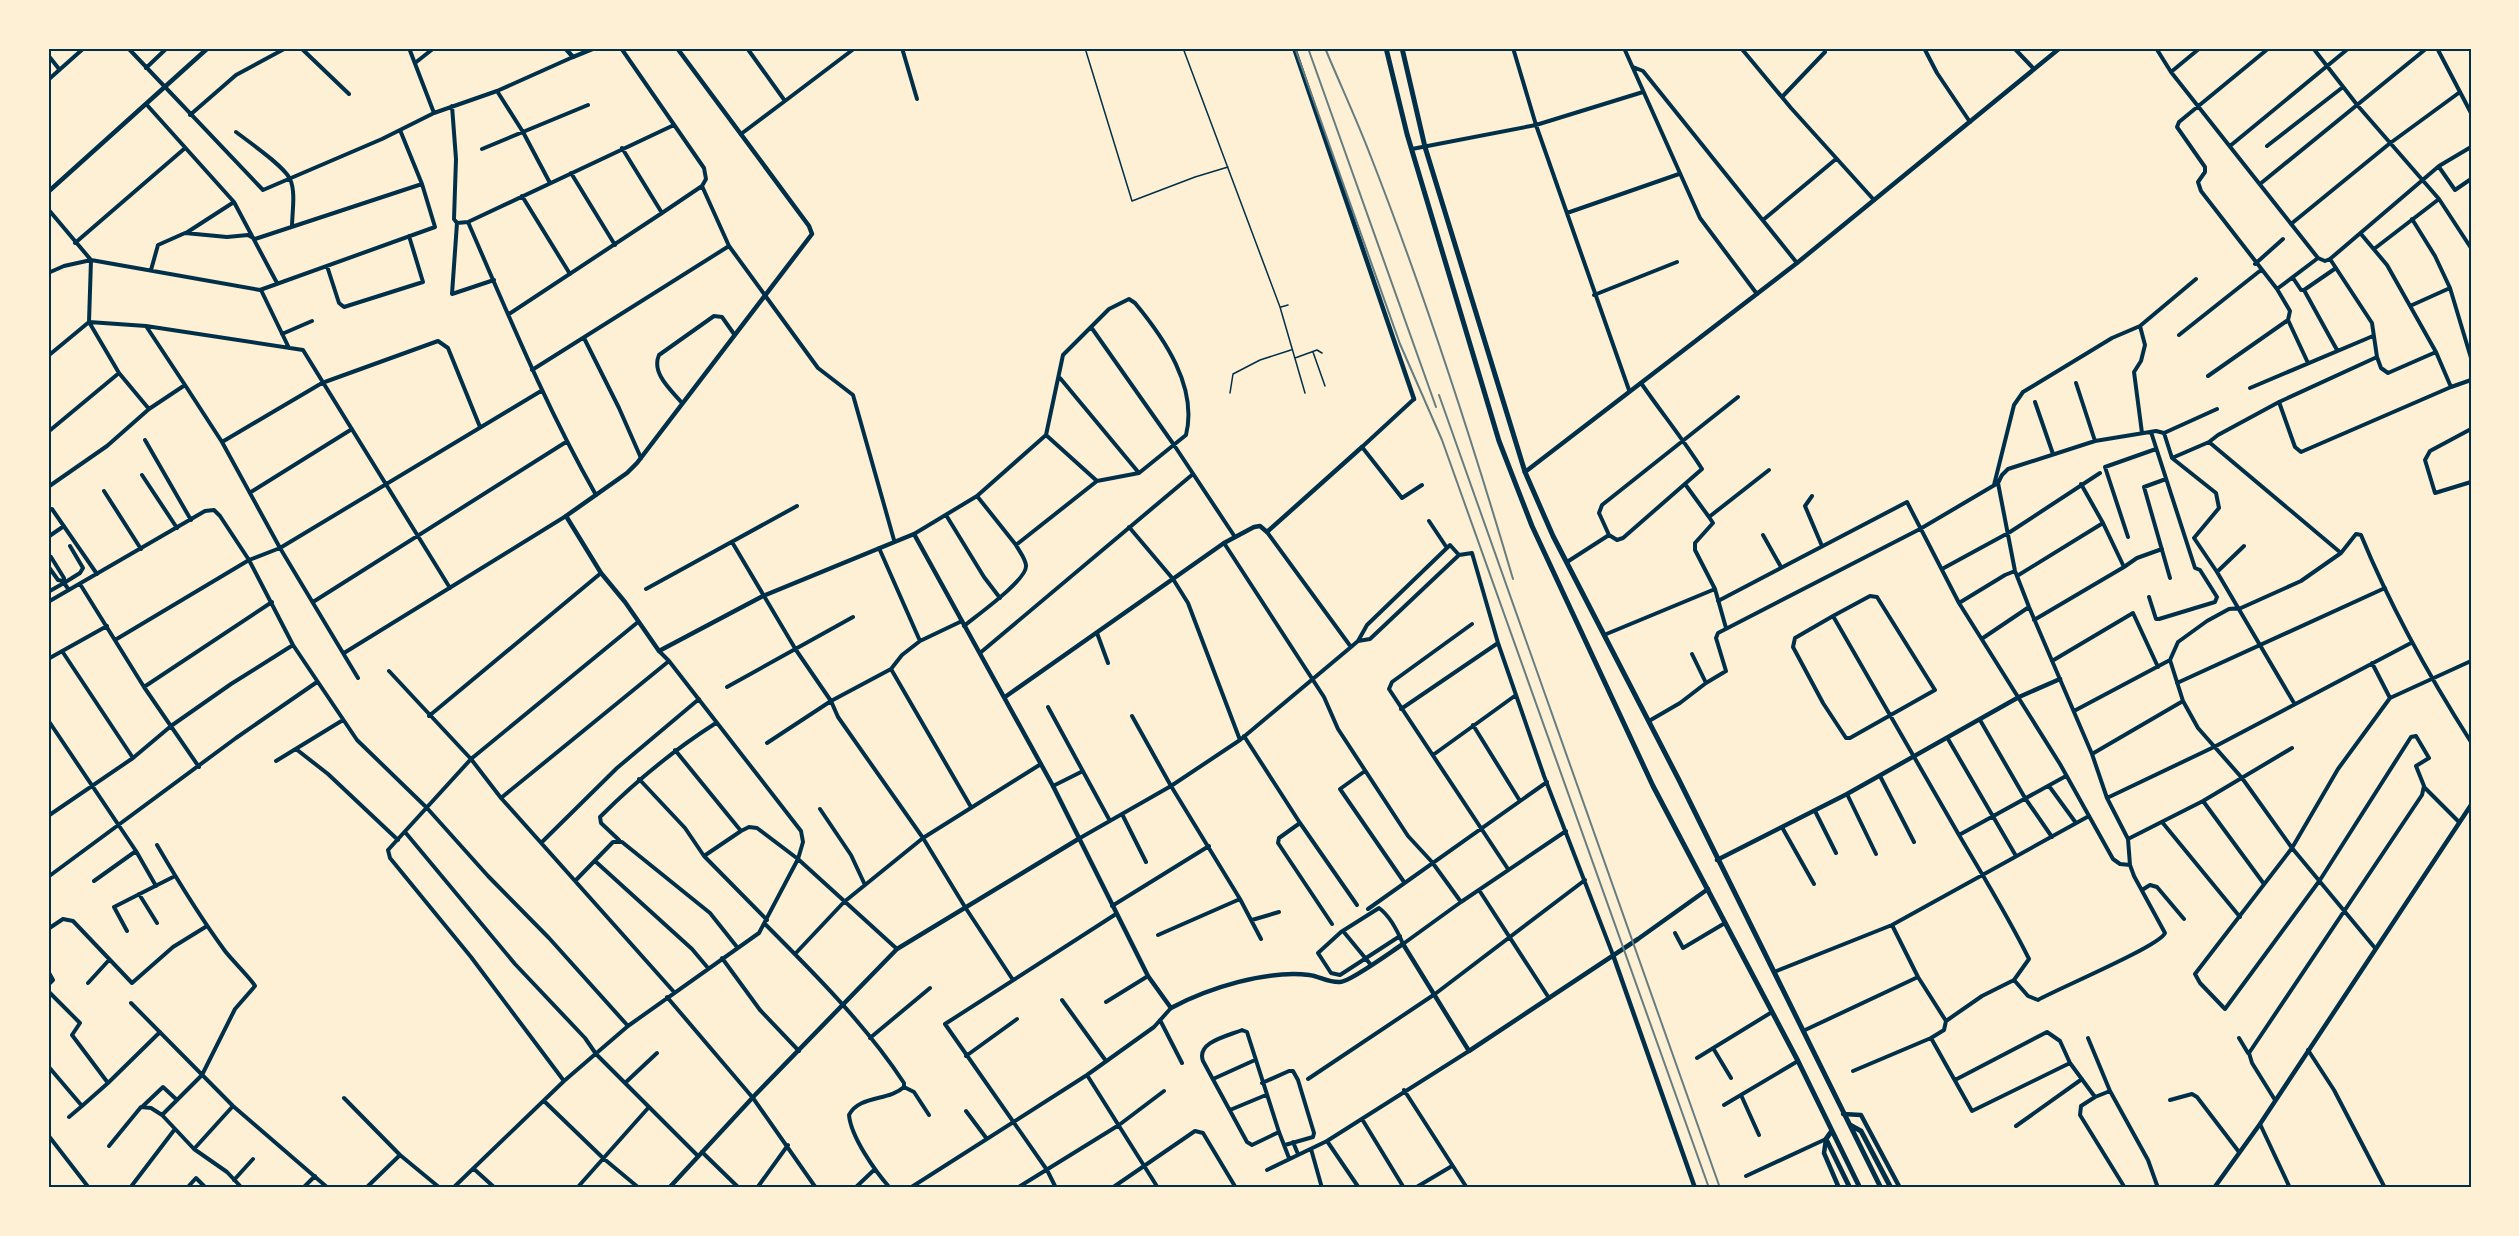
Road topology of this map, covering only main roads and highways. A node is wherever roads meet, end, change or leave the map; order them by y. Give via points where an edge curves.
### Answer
1 (1386, 48) edge
2 (1402, 48) edge
3 (1849, 1124) junction
4 (1831, 1131) junction
5 (1850, 1188) edge
6 (1860, 1188) edge
7 (1881, 1188) edge
8 (1890, 1188) edge

1 - 4 main road via 1499,441 1532,526 1653,786
2 - 3 main road via 1425,147 1525,472
3 - 7 main road
3 - 8 main road via 1861,1131
4 - 5 main road via 1826,1139
4 - 6 main road

